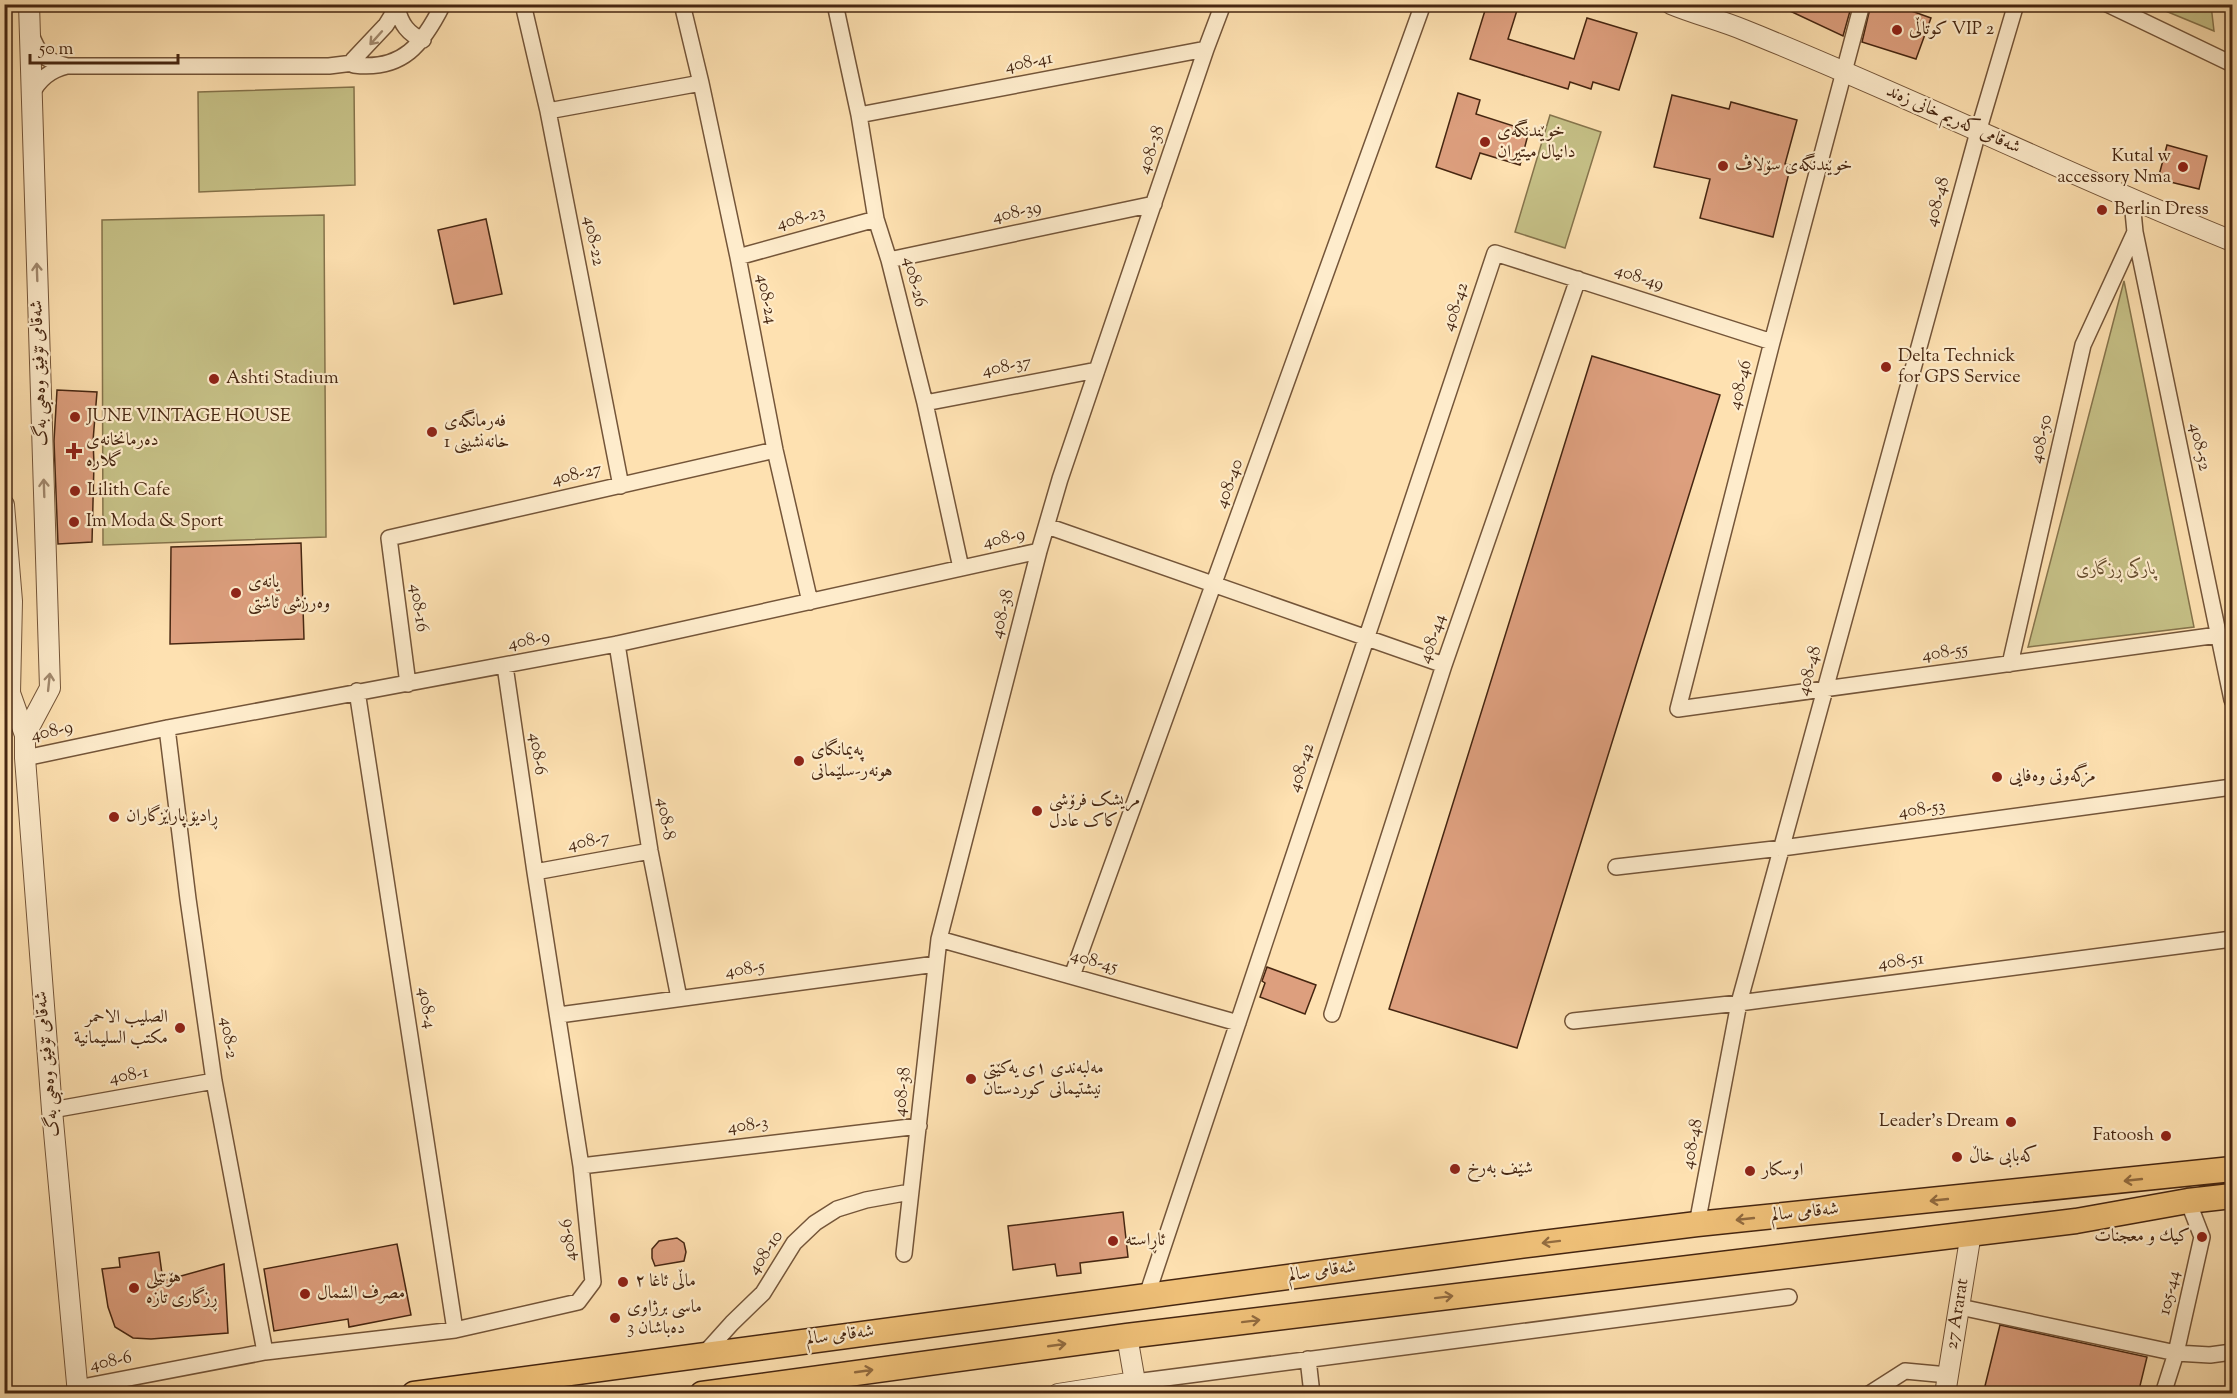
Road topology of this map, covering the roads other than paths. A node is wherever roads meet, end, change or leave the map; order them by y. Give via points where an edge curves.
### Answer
1 (29, 4) edge
2 (443, 4) edge
3 (523, 4) edge
4 (682, 4) edge
5 (835, 4) edge
6 (1223, 4) edge
7 (1423, 4) edge
8 (1671, 4) edge
9 (1862, 4) edge
10 (2016, 4) edge
11 (2107, 4) edge
12 (398, 6) edge
13 (1706, 11) edge
14 (30, 30) junction
15 (423, 40) junction
16 (1206, 49) junction
17 (353, 63) junction
18 (2232, 64) edge
19 (67, 66) junction
20 (1844, 71) junction
21 (701, 83) junction
22 (32, 95) junction
23 (548, 111) junction
24 (859, 115) junction
25 (1978, 132) junction
26 (2132, 201) junction
27 (1154, 204) junction
28 (876, 219) junction
29 (2135, 232) junction
30 (2232, 241) edge
31 (1495, 253) joint
32 (738, 257) junction
33 (889, 260) junction
34 (1578, 279) junction
35 (1772, 342) junction
36 (1097, 370) junction
37 (925, 403) junction
38 (774, 450) junction
39 (621, 486) junction
40 (4, 505) edge
41 (1047, 526) junction
42 (389, 538) joint
43 (1039, 551) junction
44 (962, 568) junction
45 (1214, 585) junction
46 (8, 602) edge
47 (810, 602) junction
48 (2218, 635) junction
49 (1366, 637) junction
50 (617, 644) junction
51 (2010, 664) junction
52 (1444, 665) junction
53 (505, 666) junction
54 (408, 684) junction
55 (1825, 689) junction
56 (357, 692) junction
57 (2232, 700) edge
58 (1678, 709) joint
59 (167, 728) junction
60 (25, 735) junction
61 (25, 758) junction
62 (2232, 787) edge
63 (1782, 848) junction
64 (650, 851) junction
65 (1616, 867) dead end
66 (534, 872) junction
67 (939, 939) junction
68 (2232, 939) edge
69 (936, 964) junction
70 (1072, 976) junction
71 (679, 998) junction
72 (1739, 1003) junction
73 (1332, 1014) dead end
74 (559, 1015) junction
75 (1573, 1022) dead end
76 (1238, 1023) junction
77 (214, 1081) junction
78 (52, 1110) junction
79 (919, 1126) junction
80 (2232, 1152) edge
81 (581, 1166) junction
82 (2232, 1169) edge
83 (2180, 1175) junction
84 (910, 1192) junction
85 (2232, 1196) edge
86 (2188, 1201) junction
87 (2232, 1213) edge
88 (1697, 1224) junction
89 (1971, 1233) junction
90 (903, 1254) dead end
91 (1147, 1296) junction
92 (1789, 1297) dead end
93 (1960, 1306) junction
94 (455, 1330) junction
95 (1127, 1336) junction
96 (265, 1352) junction
97 (2232, 1352) edge
98 (705, 1353) junction
99 (2176, 1353) junction
100 (1308, 1359) junction
101 (1135, 1383) junction
102 (1947, 1384) edge
103 (78, 1391) edge
104 (414, 1394) edge
105 (702, 1394) edge
106 (1058, 1394) edge
107 (1312, 1394) edge
108 (1869, 1394) edge
109 (2163, 1394) edge

1 - 14 street, شەقامی تۆفیق وەهبی بەگ
2 - 15 street
3 - 23 street, 408-22
4 - 21 street, 408-24
5 - 24 street, 408-26
6 - 16 street, 408-38
7 - 45 street, 408-40
8 - 13 street, شەقامی کەریم خانی زەند
9 - 20 street, 408-46
10 - 25 street, 408-48
11 - 18 street
12 - 15 street via 403,25
12 -> 17 street
13 - 20 street, شەقامی کەریم خانی زەند
14 - 19 street via 37,49 46,59
14 - 22 street, شەقامی تۆفیق وەهبی بەگ
15 - 17 street via 401,58 372,65
16 - 24 street, 408-41
16 - 27 street, 408-38
17 - 19 street
19 - 22 street via 49,73 37,83
20 - 25 street, شەقامی کەریم خانی زەند
20 - 35 street, 408-46
21 - 23 street
21 - 32 street, 408-24
60 -> 22 street, شەقامی تۆفیق وەهبی بەگ via 50,688
23 - 39 street, 408-22
24 - 28 street, 408-26
25 - 26 street, شەقامی کەریم خانی زەند
25 - 55 street, 408-48
26 - 29 street, 408-52
26 - 30 street, شەقامی کەریم خانی زەند
27 - 33 street, 408-39
27 - 36 street, 408-38
28 - 32 street, 408-23
28 - 33 street, 408-26
29 - 48 street, 408-52
29 - 51 street, 408-50 via 2084,345
31 - 34 street, 408-49
31 - 49 street, 408-42
32 - 38 street, 408-24
33 - 37 street, 408-26
34 - 35 street, 408-49
34 - 52 street, 408-44
35 - 58 street, 408-46
36 - 37 street, 408-37
36 - 41 street, 408-38
37 - 44 street, 408-26
38 - 39 street, 408-27
38 - 47 street, 408-24
39 - 42 street, 408-27
40 - 46 street, شەقامی تۆفیق وەهبی بەگ
41 - 43 street, 408-38
41 - 45 street
42 - 54 street, 408-16
43 - 44 street, 408-9
43 - 67 street, 408-38
44 - 47 street, 408-9
45 - 49 street
45 - 70 street, 408-40
46 - 60 street, شەقامی تۆفیق وەهبی بەگ via 10,693
47 - 50 street, 408-9
48 - 51 street, 408-55
48 - 57 street, 408-52
49 - 52 street
49 - 76 street, 408-42
50 - 53 street, 408-9
50 - 64 street, 408-8
51 - 55 street, 408-55
52 - 73 street, 408-44
53 - 54 street, 408-9
53 - 66 street, 408-6
54 - 56 street, 408-9
55 - 58 street, 408-55
55 - 63 street, 408-48
56 - 59 street, 408-9
56 - 94 street, 408-4
59 - 61 street, 408-9
59 - 77 street, 408-2
60 - 61 street, شەقامی تۆفیق وەهبی بەگ
61 - 78 street, شەقامی تۆفیق وەهبی بەگ
62 - 63 street, 408-53
63 - 65 street, 408-53
63 - 72 street, 408-48
64 - 66 street, 408-7
64 - 71 street, 408-8
66 - 74 street, 408-6
67 - 69 street, 408-38
67 - 70 street, 408-45
68 - 72 street, 408-51
69 - 71 street, 408-5
69 - 79 street, 408-38
70 - 76 street, 408-45
71 - 74 street, 408-5
72 - 75 street, 408-51
72 - 88 street, 408-48
74 - 81 street, 408-6
76 - 91 street, 408-42
77 - 78 street, 408-1
77 - 96 street, 408-2
78 - 103 street, شەقامی تۆفیق وەهبی بەگ
79 - 81 street, 408-3
79 - 84 street, 408-38
80 - 83 main road via 2210,1158
81 - 94 street, 408-6 via 593,1282 578,1302
82 - 83 main road, شەقامی سالم
83 -> 88 main road, شەقامی سالم
84 - 90 street, 408-38
84 - 98 street, 408-10 via 837,1209 815,1223 794,1243 763,1293
85 - 86 main road
86 - 87 main road
86 - 89 main road via 2076,1221
86 - 99 street, 105-44 via 2202,1237
88 -> 91 main road, شەقامی سالم
89 - 93 street, 27 Ararat
95 -> 89 main road
91 - 98 main road, شەقامی سالم
92 - 100 street
93 - 99 street
93 - 102 street, 27 Ararat
94 - 96 street, 408-6
95 - 101 street
105 -> 95 main road
96 - 103 street, 408-6
97 - 99 street
98 - 104 main road, شەقامی سالم
99 - 109 street, 105-44
100 - 101 street
100 - 107 street
101 - 106 street
102 - 108 street via 1905,1371

